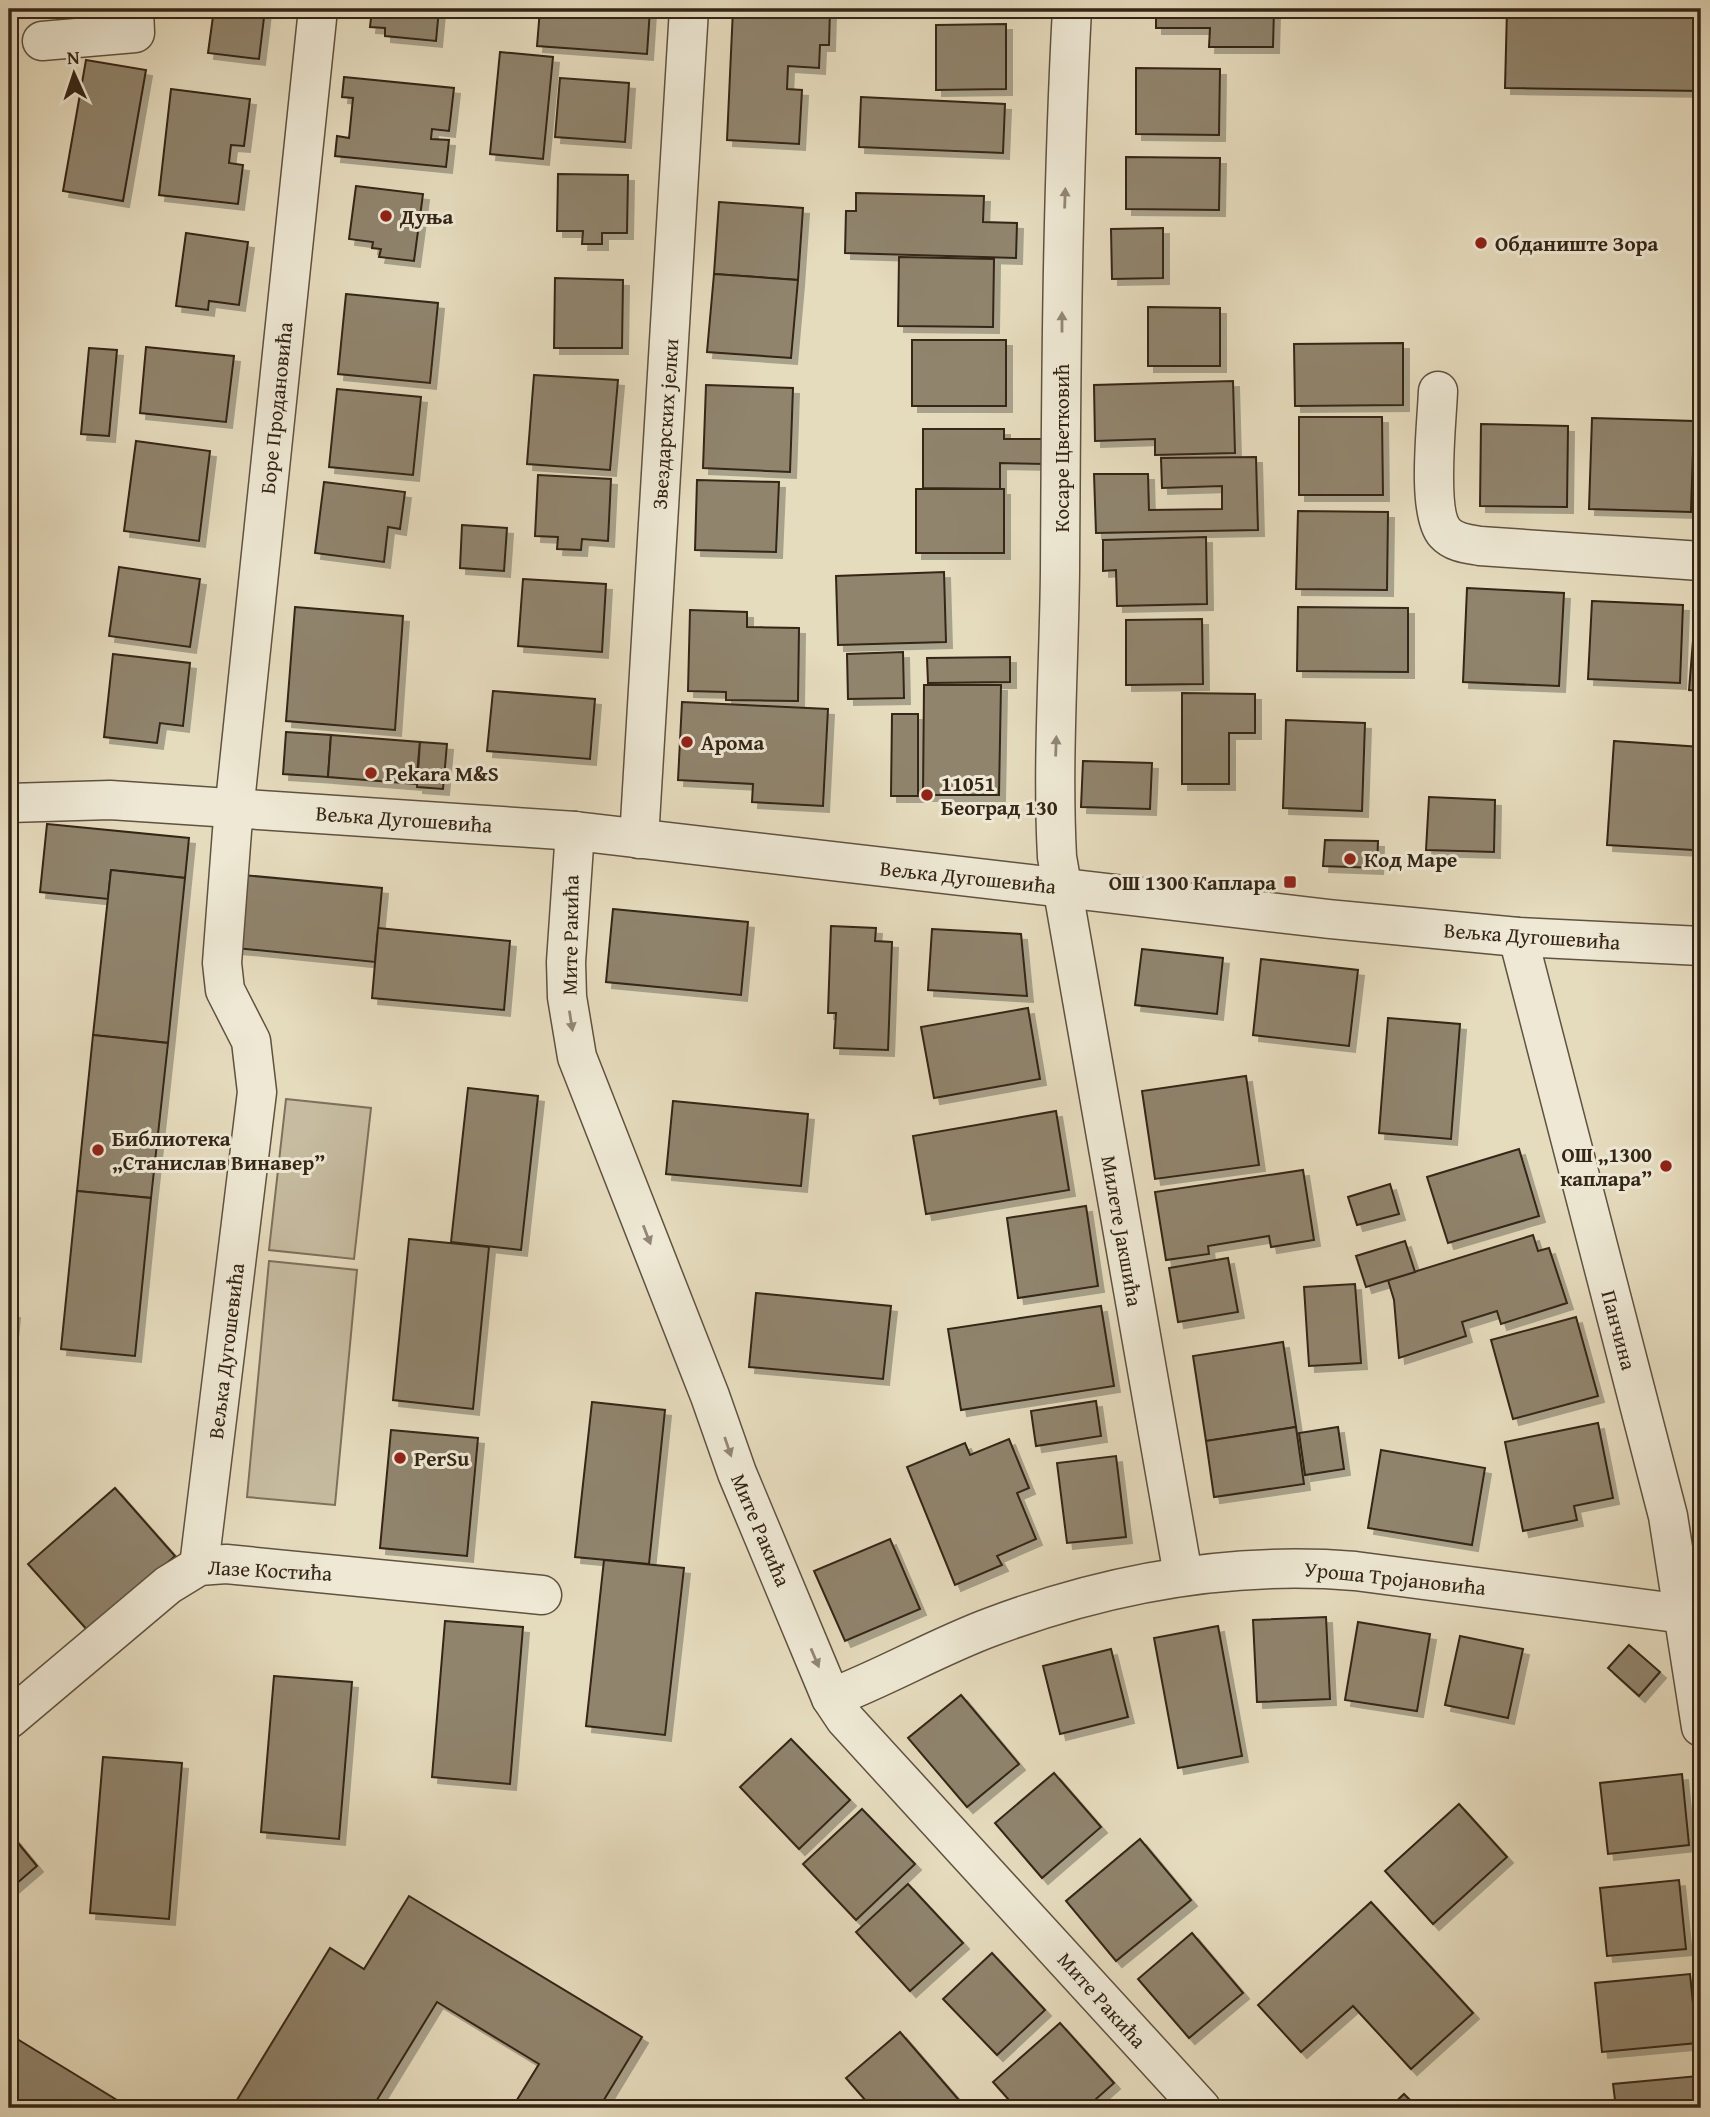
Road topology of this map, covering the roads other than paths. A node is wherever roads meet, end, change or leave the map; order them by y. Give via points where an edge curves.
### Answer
1 (134, 9) edge
2 (318, 9) edge
3 (689, 9) edge
4 (1072, 9) edge
5 (42, 41) dead end
6 (1438, 391) dead end
7 (1701, 562) edge
8 (9, 803) edge
9 (235, 808) junction
10 (575, 831) junction
11 (639, 839) junction
12 (1060, 887) junction
13 (1518, 937) junction
14 (1701, 946) edge
15 (199, 1566) junction
16 (1183, 1575) junction
17 (542, 1595) dead end
18 (1685, 1614) junction
19 (831, 1698) junction
20 (9, 1719) edge
21 (1701, 1727) edge
22 (1201, 2108) edge

1 - 5 street via 135,33
2 - 9 street, Боре Продановића
3 - 11 street, Звездарских јелки
12 -> 4 street, Косаре Цветковић via 1054,808 1062,266
6 - 7 street via 1436,503 1443,531 1453,540 1480,547
8 - 9 street, Вељка Дугошевића via 110,800
9 - 10 street, Вељка Дугошевића
9 - 15 street, Вељка Дугошевића via 222,979 251,1041 257,1092
10 - 11 street, Вељка Дугошевића
10 -> 19 street, Мите Ракића via 566,962 577,1057 737,1473
11 - 12 street, Вељка Дугошевића
12 - 13 street, Вељка Дугошевића
12 - 16 street, Милете Јакшића
13 - 14 street, Вељка Дугошевића
13 - 18 street, Панчина via 1668,1516
15 - 17 street, Лазе Костића via 238,1565
15 - 20 street, Лазе Костића via 168,1585
16 - 18 street, Уроша Тројановића via 1300,1567 1355,1571
16 - 19 street, Уроша Тројановића via 1063,1603 989,1627
18 - 21 street, Панчина
19 - 22 street, Мите Ракића via 845,1719

